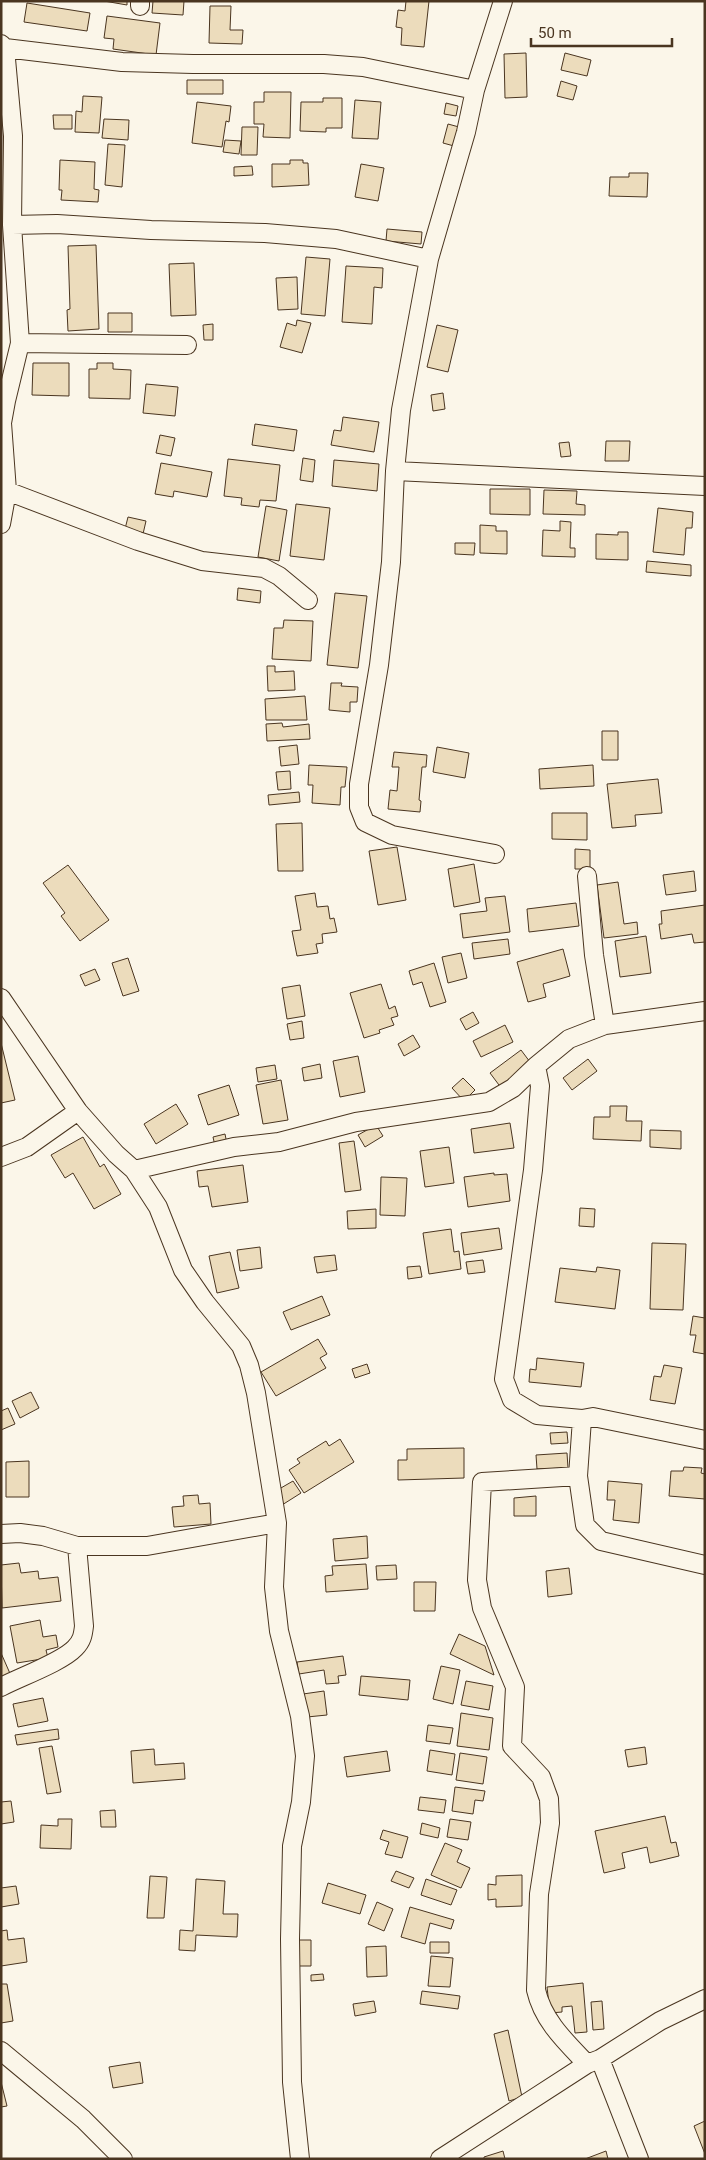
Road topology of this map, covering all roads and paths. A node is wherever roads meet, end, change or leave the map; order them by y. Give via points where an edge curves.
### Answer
1 (503, 1) edge
2 (3, 46) edge
3 (475, 90) junction
4 (12, 225) junction
5 (429, 259) junction
6 (20, 343) junction
7 (187, 345) dead end
8 (395, 471) junction
9 (705, 486) edge
10 (7, 491) junction
11 (1, 524) edge
12 (308, 600) dead end
13 (495, 854) dead end
14 (587, 876) dead end
15 (1, 998) edge
16 (705, 1011) edge
17 (605, 1025) junction
18 (536, 1066) junction
19 (78, 1111) junction
20 (1, 1157) edge
21 (134, 1170) junction
22 (582, 1420) junction
23 (705, 1440) edge
24 (578, 1476) junction
25 (277, 1523) junction
26 (1, 1534) edge
27 (77, 1546) junction
28 (705, 1565) edge
29 (1, 1687) edge
30 (705, 1999) edge
31 (1, 2051) edge
32 (594, 2062) junction
33 (123, 2159) edge
34 (300, 2159) edge
35 (440, 2159) edge
36 (639, 2159) edge

1 - 3 street
2 - 3 street via 122,62 363,67
2 - 4 street via 13,136
3 - 5 street
4 - 5 street via 265,233 336,239
4 - 6 street
5 - 8 street via 401,410
6 - 7 street
6 - 10 street via 2,423
8 - 9 street
8 - 13 street via 391,562 379,665 359,784 359,807 365,822 392,835
10 - 11 street
10 - 12 street via 138,541 202,561 264,568
14 - 17 street via 594,955
15 - 19 street
16 - 17 street
17 - 18 street via 569,1039
18 - 21 street via 513,1088 489,1102 356,1122 280,1142 234,1148
18 - 22 street via 540,1086 532,1170 504,1379 512,1400 537,1415
19 - 20 street via 27,1147
19 - 21 street
21 - 25 street via 158,1207 183,1270 241,1346 256,1393
22 - 23 street via 593,1417
22 - 24 street
24 - 28 street via 585,1525 601,1541
24 - 32 street via 482,1482 477,1580 482,1608 515,1687 512,1746 541,1777 549,1799 550,1823 539,1894 535,1964 537,1997 545,2016
25 - 27 street via 147,1546
25 - 34 street via 274,1587 279,1631 300,1716 305,1756 301,1802 292,1846 290,1939 292,2082
26 - 27 street via 43,1536
27 - 29 street via 84,1626 82,1638 74,1649 60,1658
30 - 32 street via 660,2021
31 - 33 street via 83,2119
32 - 35 street
32 - 36 street

